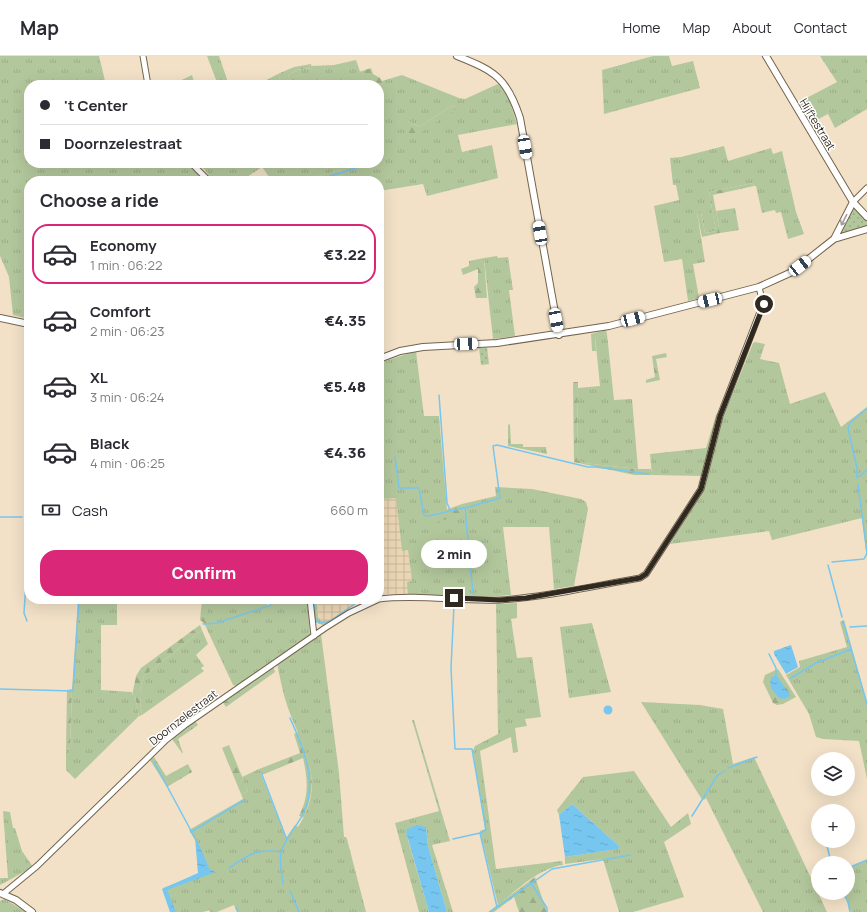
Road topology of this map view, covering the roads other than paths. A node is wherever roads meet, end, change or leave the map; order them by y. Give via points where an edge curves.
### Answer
1 (143, 56) edge
2 (457, 56) edge
3 (766, 56) edge
4 (147, 80) edge
5 (195, 168) edge
6 (204, 176) edge
7 (867, 188) edge
8 (853, 202) junction
9 (867, 217) edge
10 (867, 229) edge
11 (834, 239) junction
12 (759, 288) junction
13 (0, 318) edge
14 (24, 323) edge
15 (559, 335) junction
16 (384, 357) edge
17 (384, 599) edge
18 (310, 604) edge
19 (368, 604) edge
20 (312, 623) junction
21 (325, 628) junction
22 (314, 636) junction
23 (1, 893) edge
24 (32, 912) edge

1 - 4 street
2 - 15 street via 485,67 497,75 514,100 520,118
3 - 8 street, Hijftestraat
5 - 6 street
7 - 8 street
8 - 9 street, Hijftestraat
8 -> 11 street
10 - 11 street
11 - 12 street via 792,272
12 - 15 street via 609,326
12 - 17 street, Doornzelestraat via 764,304 720,416 701,489 646,574 640,578 526,598
13 - 14 street
15 - 16 street via 497,343 423,346
18 - 20 street
19 - 21 street, Doornzelestraat
20 - 21 street
20 - 22 street
21 - 22 street, Doornzelestraat
22 - 23 street, Doornzelestraat via 166,740 38,866
23 - 24 street

